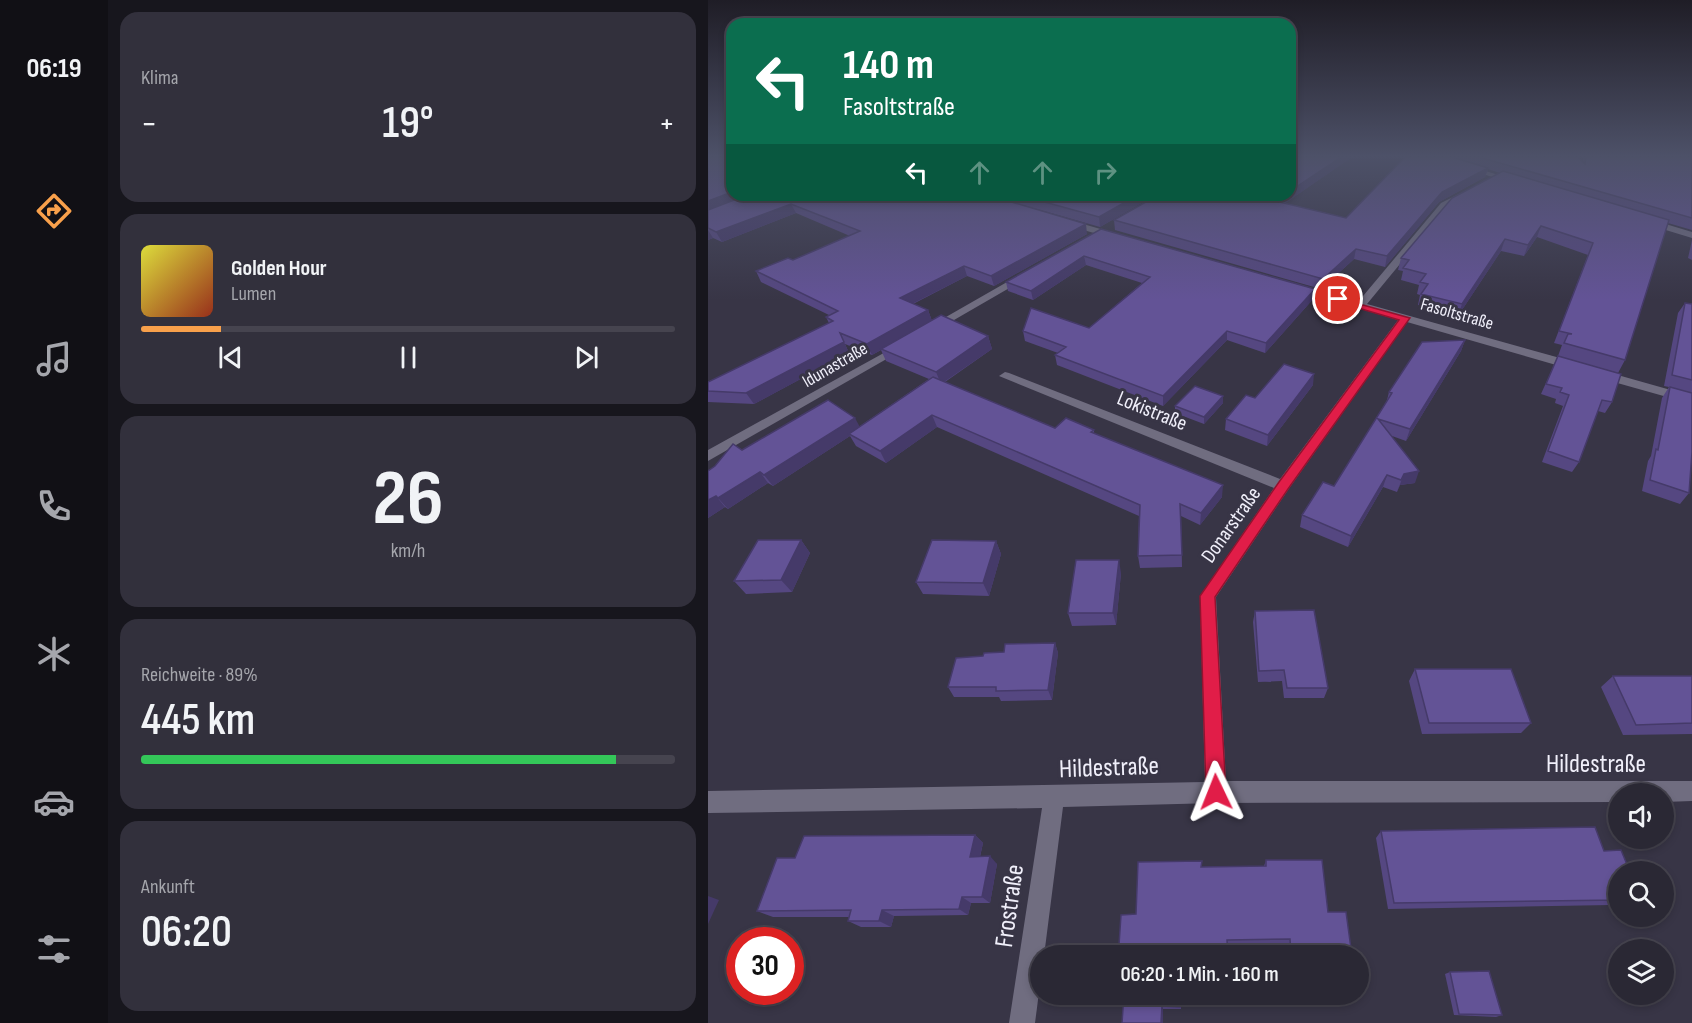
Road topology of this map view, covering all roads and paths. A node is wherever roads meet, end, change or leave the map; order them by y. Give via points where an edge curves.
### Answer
1 (1445, 205) edge
2 (1635, 218) edge
3 (1058, 220) edge
4 (1120, 221) edge
5 (1096, 235) junction
6 (1692, 235) edge
7 (1122, 238) edge
8 (1039, 268) edge
9 (1292, 286) edge
10 (1360, 306) junction
11 (1405, 318) junction
12 (1005, 376) dead end
13 (1692, 400) edge
14 (708, 456) edge
15 (1284, 486) junction
16 (1692, 791) edge
17 (1216, 792) junction
18 (1054, 797) junction
19 (708, 802) edge
20 (1022, 1023) edge

1 - 10 street
2 - 6 street
3 - 5 street
4 - 5 street
5 - 7 street
8 - 14 street, Idunastraße
9 - 10 street, Fasoltstraße
10 - 11 street, Fasoltstraße
11 - 13 street, Fasoltstraße
11 - 15 street, Donarstraße
12 - 15 street, Lokistraße
15 - 17 street, Donarstraße via 1208,596
16 - 17 street, Hildestraße
17 - 18 street, Hildestraße
18 - 19 street, Hildestraße
18 - 20 street, Frostraße

